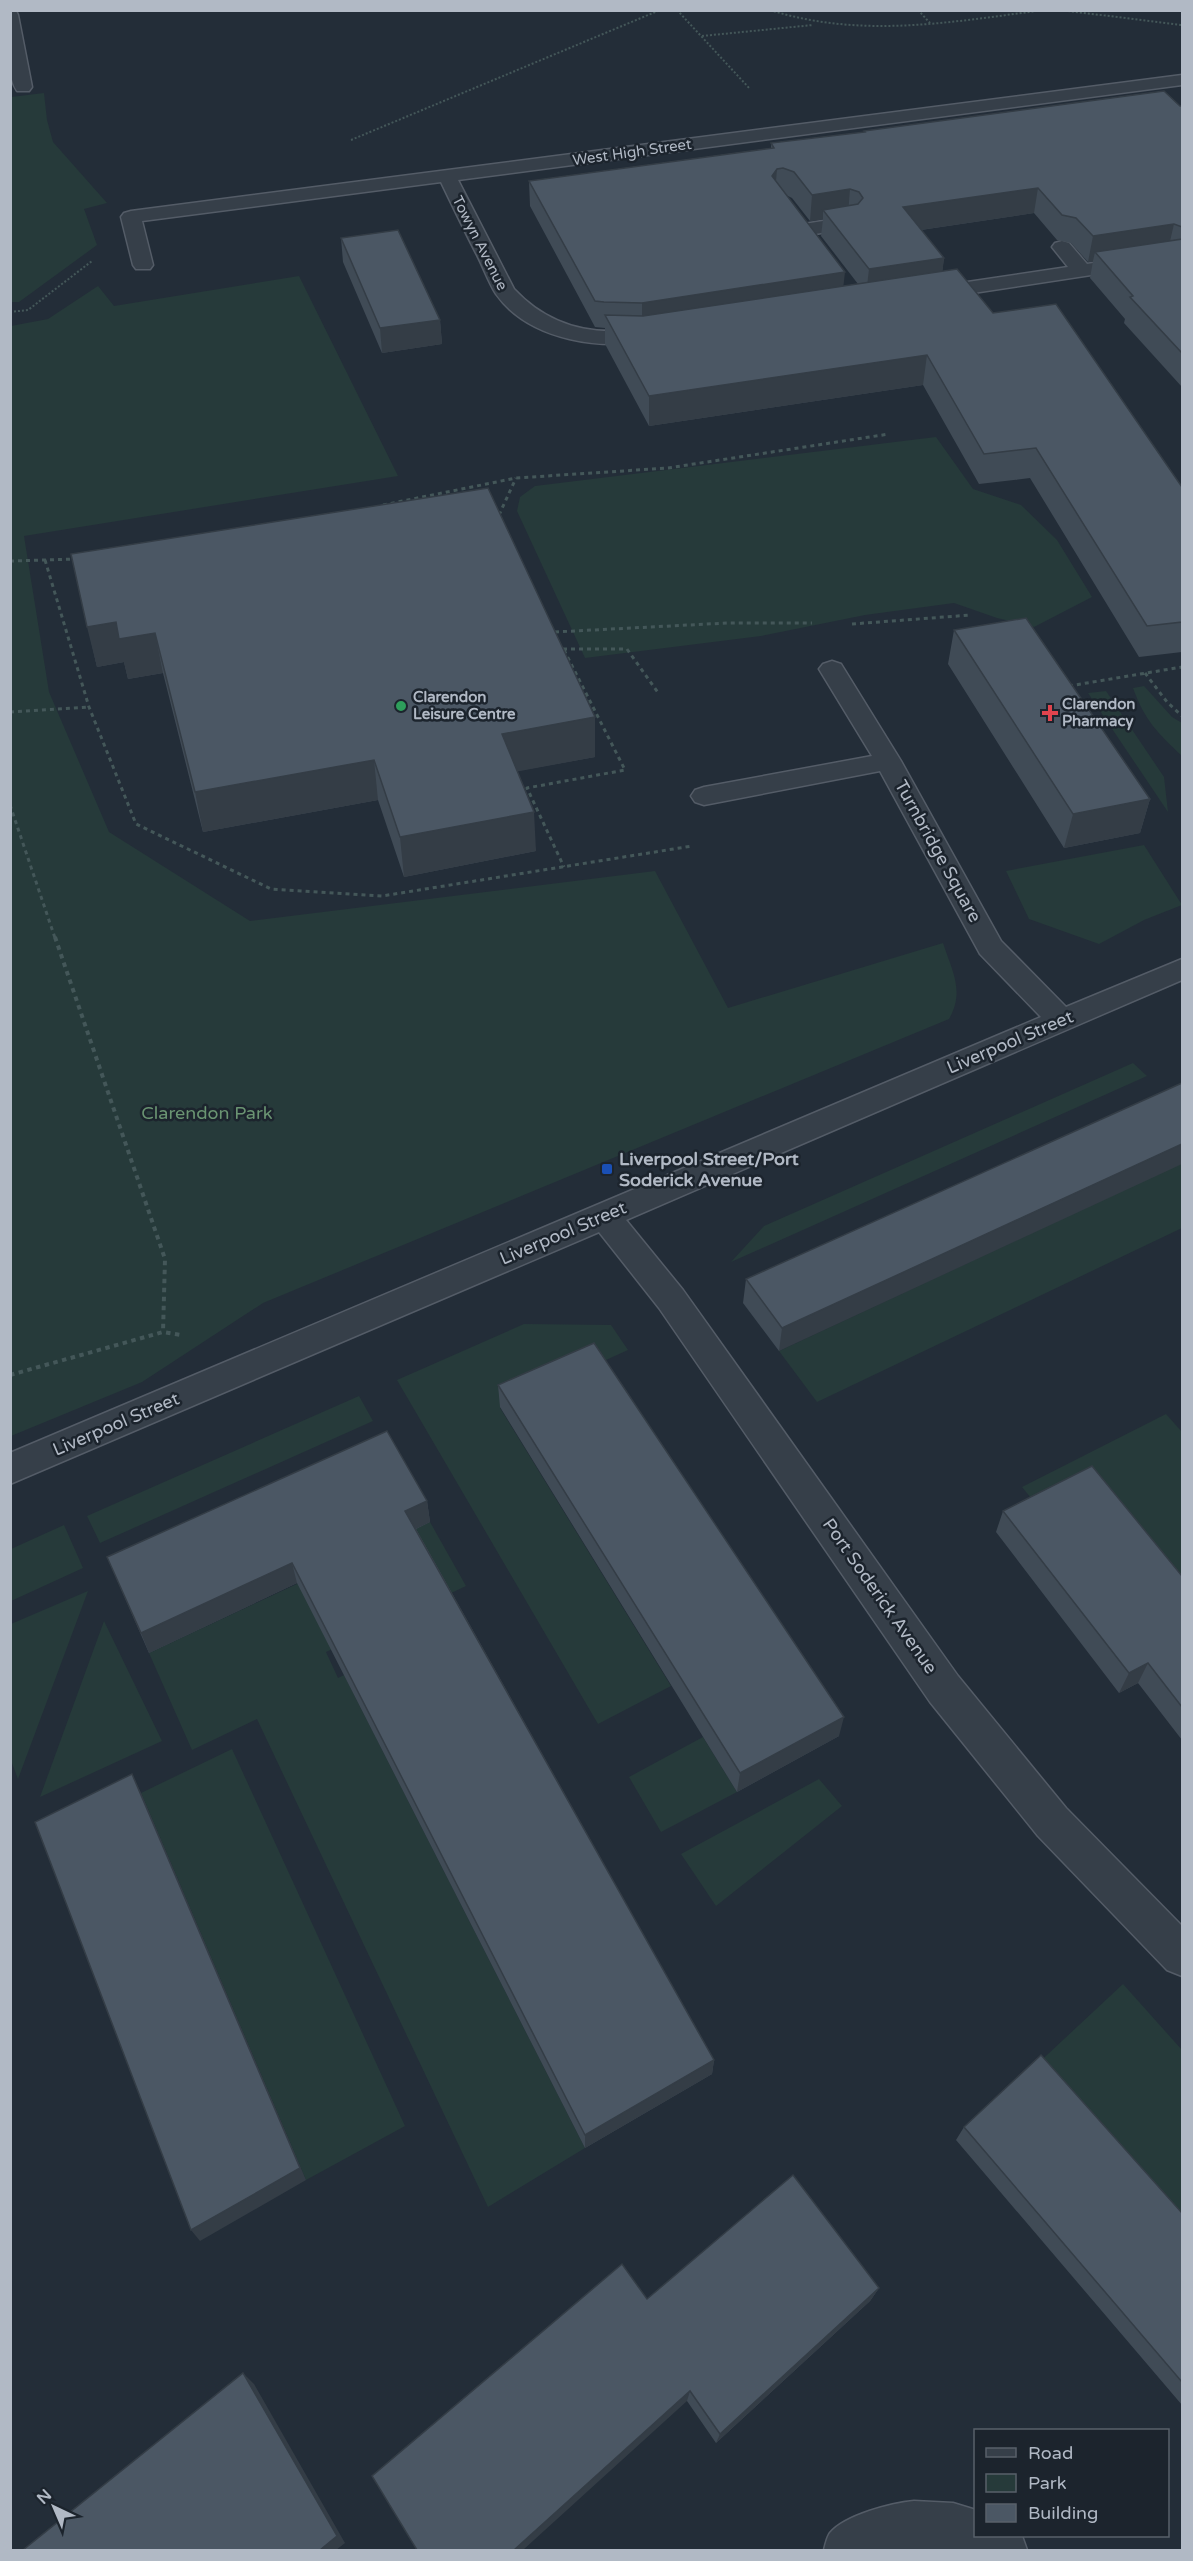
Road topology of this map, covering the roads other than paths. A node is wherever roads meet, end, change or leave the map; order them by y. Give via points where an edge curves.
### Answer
1 (10, 15) edge
2 (1182, 80) edge
3 (1141, 84) junction
4 (23, 87) dead end
5 (1157, 101) edge
6 (447, 176) junction
7 (848, 223) edge
8 (816, 247) edge
9 (1062, 247) edge
10 (1157, 259) edge
11 (143, 265) dead end
12 (1082, 271) junction
13 (906, 297) edge
14 (665, 333) edge
15 (832, 669) dead end
16 (888, 761) junction
17 (704, 796) dead end
18 (1182, 969) edge
19 (1060, 1020) junction
20 (604, 1215) junction
21 (10, 1469) edge
22 (1182, 1954) edge
23 (974, 2534) edge
24 (980, 2537) edge
25 (848, 2550) edge
26 (1003, 2550) edge

1 - 4 street
2 - 3 street, West High Street
3 - 5 street
3 - 6 street, West High Street
6 - 11 street, West High Street via 131,217
6 - 14 street, Towyn Avenue via 505,292 530,316 591,337
7 - 8 street via 798,222
9 - 12 street
10 - 12 street
12 - 13 street
15 - 16 street, Turnbridge Square
16 - 17 street
16 - 19 street, Turnbridge Square via 990,947
18 - 19 street, Liverpool Street
19 - 20 street, Liverpool Street
20 - 21 street, Liverpool Street
20 - 22 street, Port Soderick Avenue via 671,1299 944,1689 1052,1822
23 - 25 street via 919,2524 876,2533
24 - 26 street

